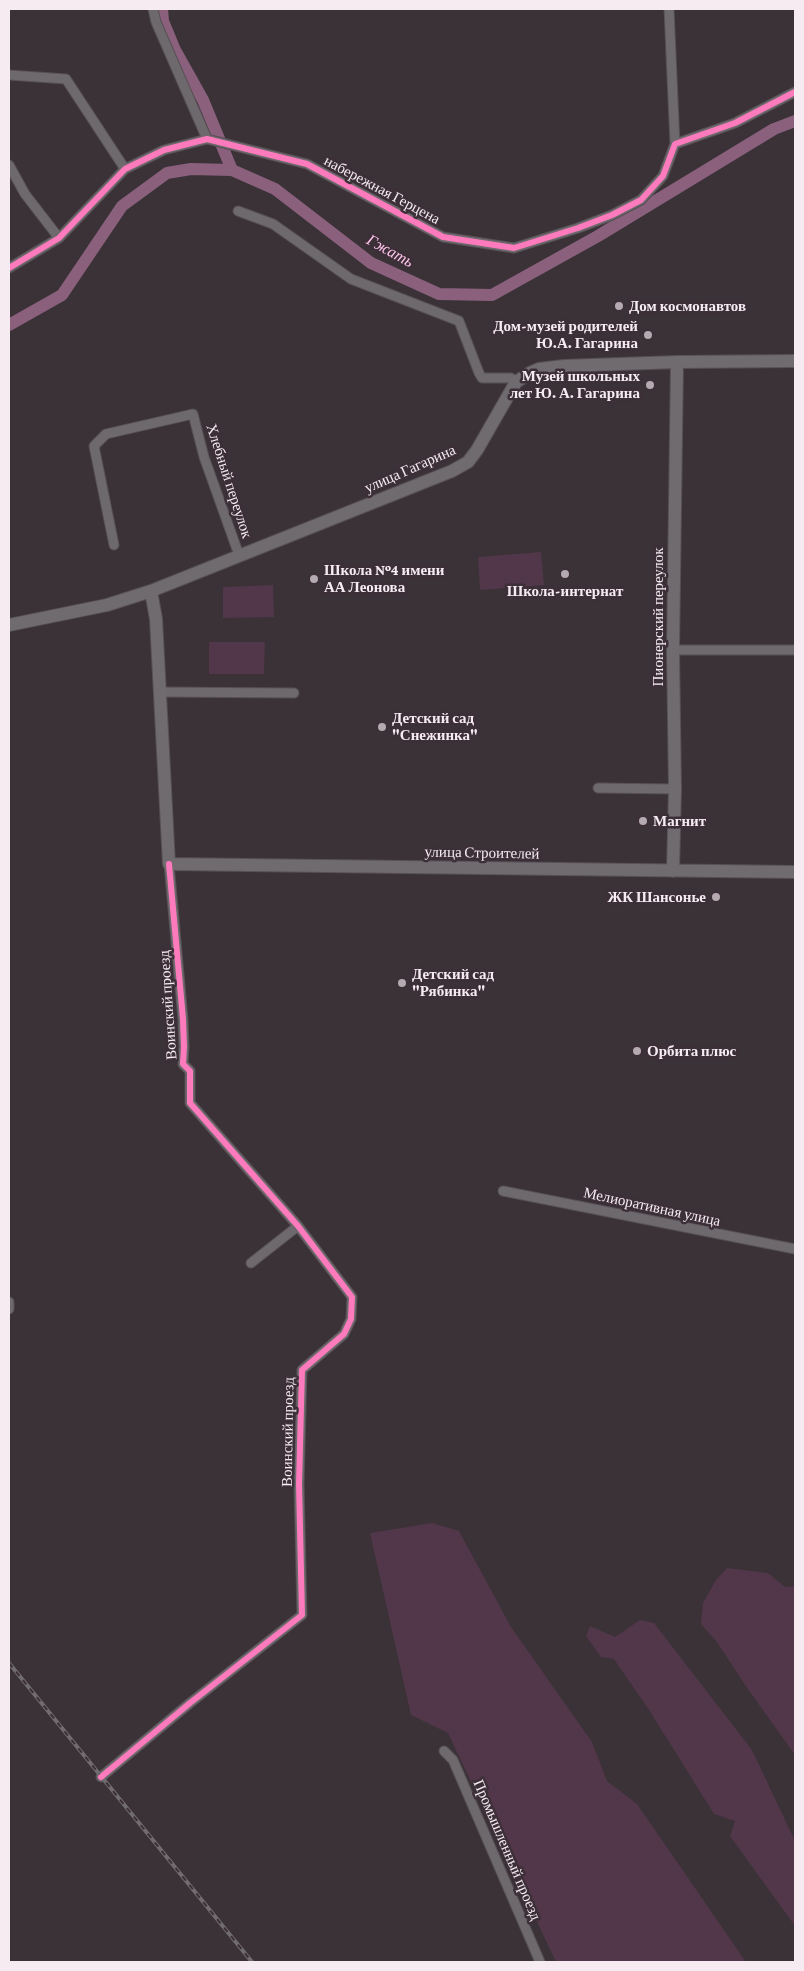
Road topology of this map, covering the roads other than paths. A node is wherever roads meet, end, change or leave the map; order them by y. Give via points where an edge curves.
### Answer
1 (153, 9) edge
2 (669, 9) edge
3 (9, 75) edge
4 (795, 92) edge
5 (207, 140) junction
6 (675, 144) junction
7 (9, 165) edge
8 (125, 169) junction
9 (238, 211) dead end
10 (59, 238) junction
11 (9, 268) edge
12 (795, 361) edge
13 (677, 362) junction
14 (516, 382) junction
15 (114, 545) dead end
16 (239, 555) junction
17 (151, 591) junction
18 (9, 625) edge
19 (673, 650) junction
20 (795, 650) edge
21 (159, 692) junction
22 (294, 693) dead end
23 (598, 788) dead end
24 (675, 789) junction
25 (169, 864) junction
26 (673, 872) junction
27 (795, 872) edge
28 (503, 1191) dead end
29 (298, 1226) junction
30 (795, 1249) edge
31 (251, 1263) dead end
32 (9, 1302) edge
33 (9, 1309) edge
34 (444, 1750) dead end
35 (101, 1777) dead end
36 (540, 1962) edge

1 - 5 street
2 - 6 street
3 - 8 street via 66,79
4 - 6 street via 735,123
5 - 6 street, набережная Герцена via 307,164 443,237 514,248 612,215 641,200 663,176
5 - 8 street, набережная Герцена via 164,150
7 - 10 street via 25,194
8 - 10 street, набережная Герцена
9 - 14 street via 273,224 351,279 459,321 482,378 511,378
10 - 11 street, набережная Герцена
12 - 13 main road
13 - 14 main road via 549,368 530,373
13 - 19 main road, Пионерский переулок
14 - 16 main road, улица Гагарина via 477,450 460,467
15 - 16 street, Хлебный переулок via 94,446 106,434 193,414 204,458
16 - 17 main road, улица Гагарина
17 - 18 main road, улица Гагарина via 107,606
17 - 21 main road, Воинский проезд via 156,619
19 - 20 street
19 - 24 main road, Пионерский переулок
21 - 22 street
21 - 25 main road, Воинский проезд
23 - 24 street
24 - 26 main road, Пионерский переулок
25 - 26 main road, улица Строителей
25 - 29 street, Воинский проезд via 183,1019 183,1064 190,1072 190,1103
26 - 27 main road, улица Строителей
28 - 30 street, Мелиоративная улица
29 - 31 street
29 - 35 street, Воинский проезд via 352,1297 351,1319 344,1334 302,1370 299,1484 302,1615
32 - 33 street
34 - 36 street, Промышленный проезд via 453,1760

